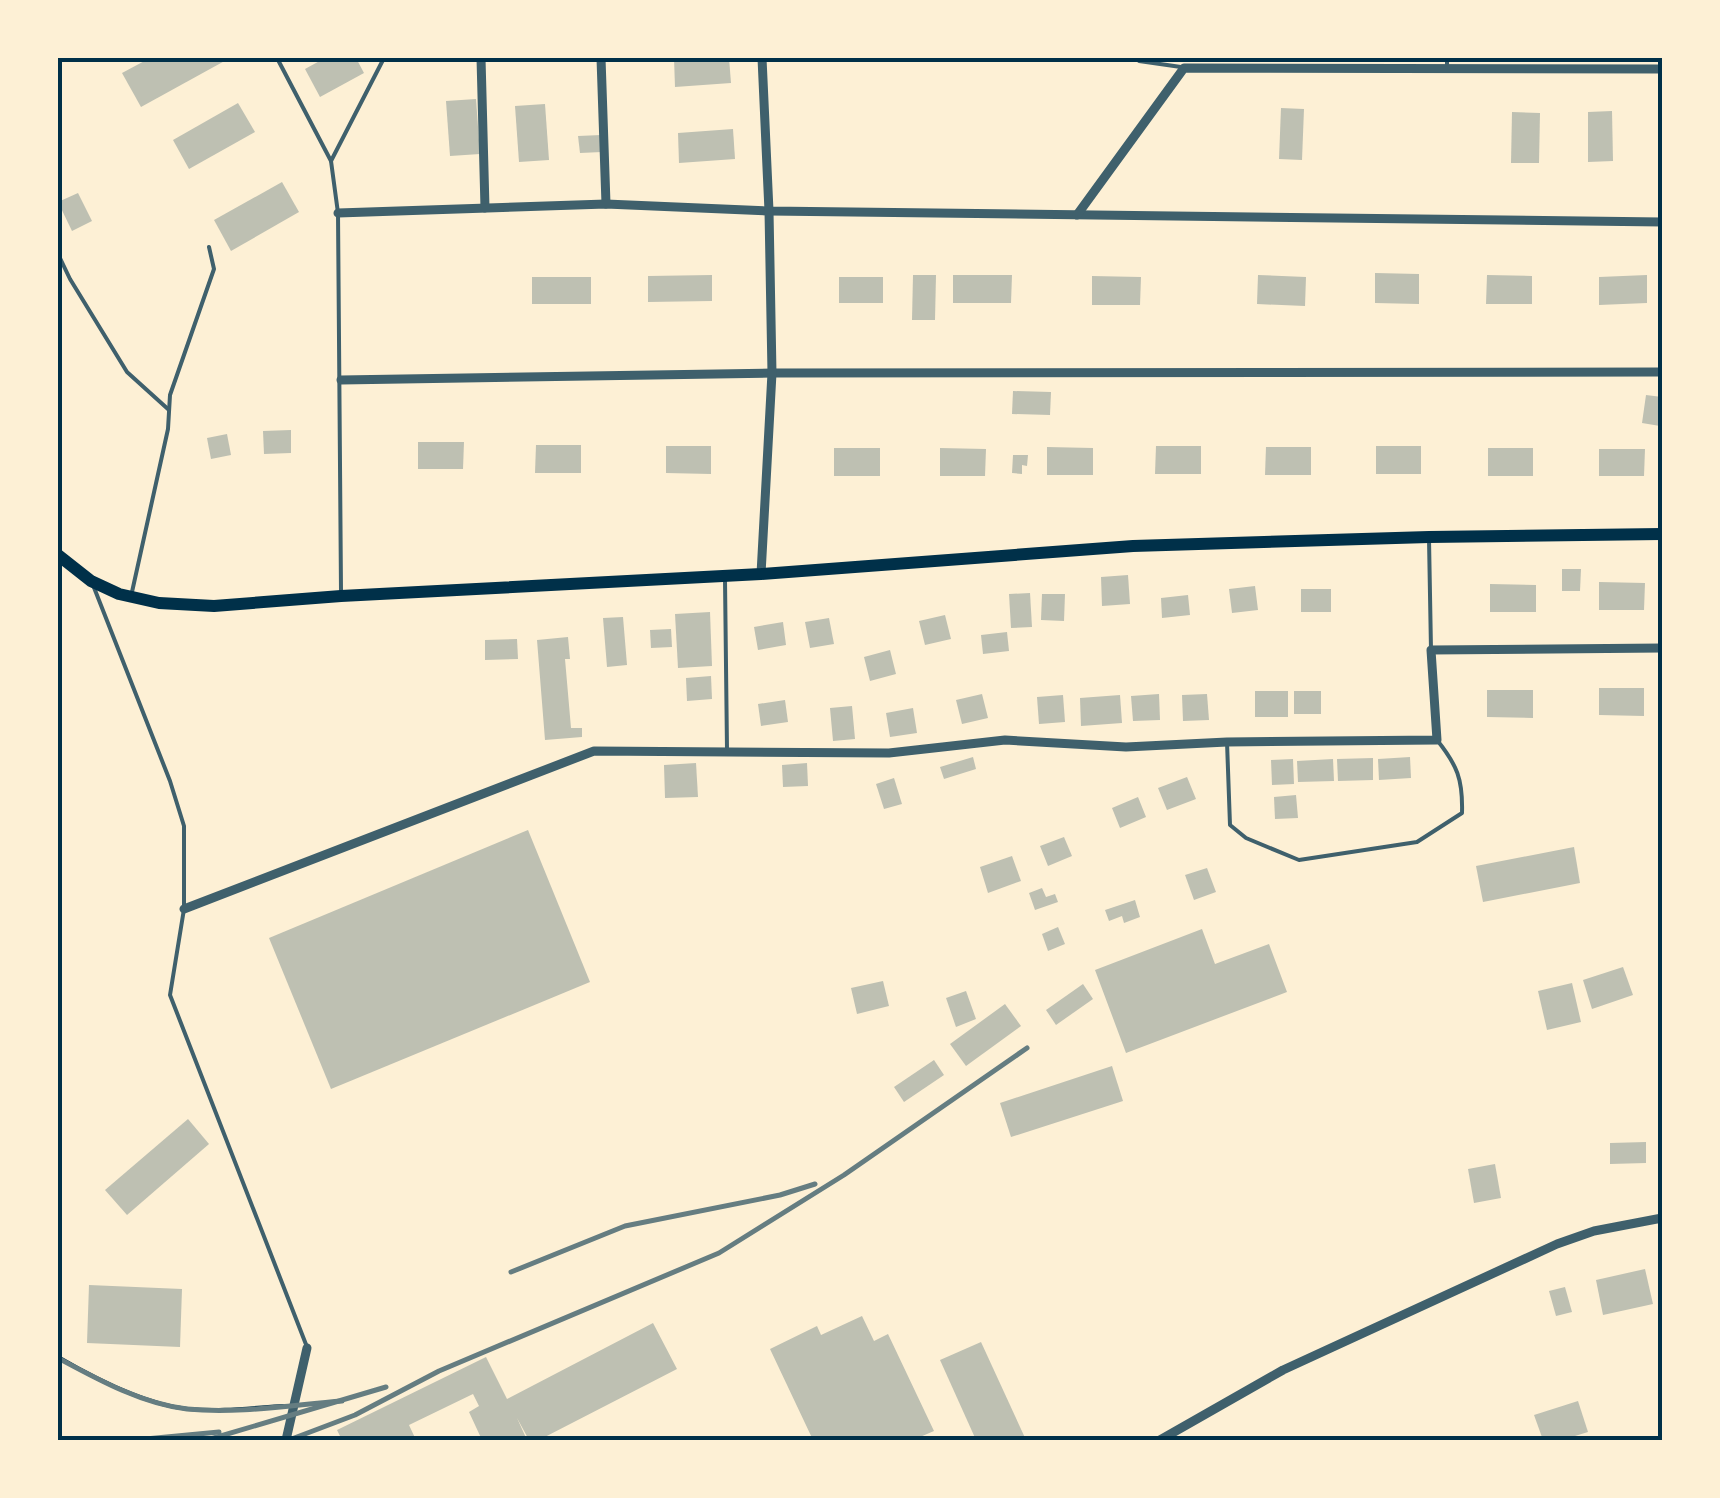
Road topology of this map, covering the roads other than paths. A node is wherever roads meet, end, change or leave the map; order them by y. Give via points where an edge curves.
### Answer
1 (277, 58) edge
2 (384, 58) edge
3 (480, 58) edge
4 (601, 58) edge
5 (762, 58) edge
6 (1139, 58) edge
7 (1447, 63) edge
8 (1184, 68) junction
9 (1662, 69) edge
10 (331, 161) junction
11 (606, 204) junction
12 (485, 208) junction
13 (769, 210) junction
14 (338, 214) junction
15 (1077, 214) junction
16 (1662, 222) edge
17 (209, 246) dead end
18 (58, 254) edge
19 (772, 372) junction
20 (1662, 372) edge
21 (341, 380) junction
22 (170, 410) junction
23 (1662, 534) edge
24 (1429, 537) junction
25 (58, 555) edge
26 (761, 574) junction
27 (726, 576) junction
28 (91, 581) junction
29 (341, 596) junction
30 (131, 597) junction
31 (1662, 648) edge
32 (1431, 650) junction
33 (1437, 740) junction
34 (1227, 742) junction
35 (727, 750) junction
36 (184, 909) junction
37 (1662, 1218) edge
38 (307, 1348) joint
39 (286, 1440) edge
40 (1160, 1440) edge

1 - 10 lane
2 - 10 lane
3 - 12 street
4 - 11 street
5 - 13 street
6 - 8 lane
7 - 8 street
7 - 9 street
8 - 15 street
10 - 14 lane
11 - 12 street
11 - 13 street
12 - 14 street
13 - 15 street
13 - 19 street
14 - 21 lane
15 - 16 street
17 - 22 lane via 214,269
18 - 22 lane via 127,372
19 - 20 street
19 - 21 street
19 - 26 street
21 - 29 lane
22 - 30 lane
23 - 24 main road
24 - 26 main road via 1133,546
24 - 32 lane
25 - 28 main road
26 - 27 main road
27 - 29 main road
27 - 35 lane
28 - 30 main road
28 - 36 lane via 184,826
29 - 30 main road via 214,606
31 - 32 street
32 - 33 street
33 - 34 street
33 - 34 lane via 1455,763 1462,812 1418,842 1299,860 1230,825
34 - 35 street via 1004,740 890,753
35 - 36 street via 594,751
36 - 38 lane via 170,996
37 - 40 street via 1557,1244 1283,1370
38 - 39 street

